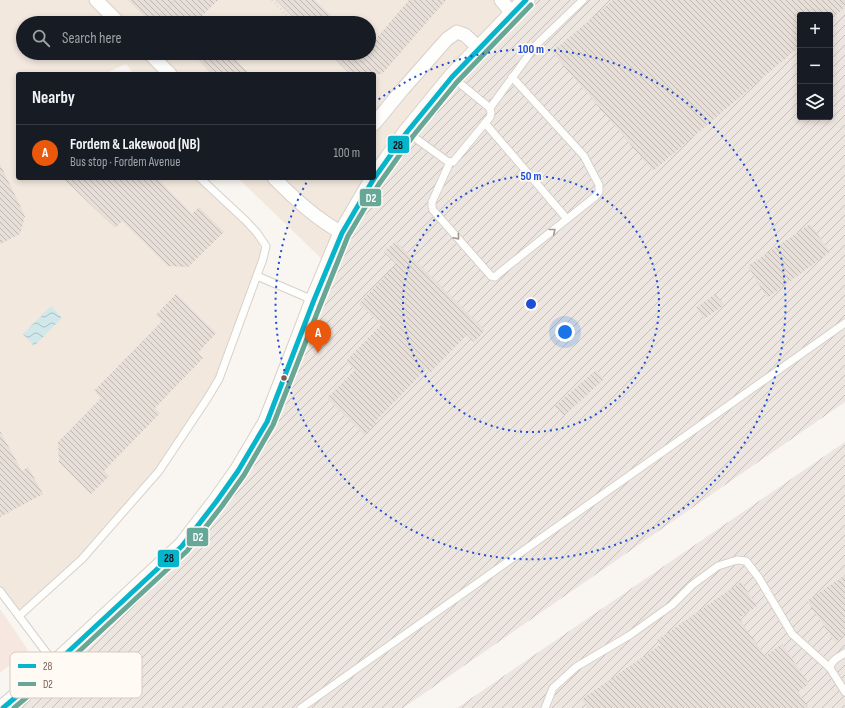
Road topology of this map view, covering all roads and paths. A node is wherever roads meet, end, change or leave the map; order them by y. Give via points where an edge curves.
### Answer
1 (96, 0) edge
2 (175, 0) edge
3 (272, 0) edge
4 (501, 0) edge
5 (526, 0) edge
6 (583, 0) edge
7 (512, 13) junction
8 (112, 16) edge
9 (159, 16) edge
10 (287, 16) edge
11 (479, 48) junction
12 (156, 60) edge
13 (168, 72) edge
14 (452, 77) junction
15 (512, 77) junction
16 (490, 108) junction
17 (376, 122) edge
18 (485, 123) junction
19 (406, 132) junction
20 (450, 162) junction
21 (376, 173) edge
22 (202, 180) edge
23 (276, 180) edge
24 (371, 180) edge
25 (567, 219) junction
26 (342, 233) junction
27 (257, 276) junction
28 (314, 300) junction
29 (845, 323) edge
30 (0, 591) edge
31 (19, 616) junction
32 (46, 652) edge
33 (68, 652) edge
34 (845, 653) edge
35 (830, 668) junction
36 (845, 692) edge
37 (15, 698) edge
38 (3, 708) edge
39 (301, 708) edge
40 (545, 708) edge

1 - 8 street
2 - 9 path
3 - 10 path
4 - 7 street
5 - 7 street
6 - 15 lane via 536,45
7 - 11 street
11 - 14 street
11 - 17 street via 465,35 457,32 447,39
12 - 13 street
14 - 16 lane
14 - 19 street
15 - 16 lane
15 - 25 lane via 584,156 599,185 596,196
16 - 18 lane via 490,117
18 - 20 lane via 453,162
18 - 25 lane
19 - 20 lane
19 - 21 street
20 -> 25 lane via 432,202 433,210 491,276 495,277
22 - 27 lane via 246,221 266,246
23 - 26 street via 313,214
24 - 26 street
26 - 28 street
27 - 28 lane
27 - 31 lane via 219,379 159,471 82,559
28 - 33 street via 267,422 216,502 182,546
29 - 39 lane
30 - 31 lane
31 - 32 lane
34 - 35 lane via 833,661
35 - 36 lane
35 - 40 lane via 792,634 759,578 746,561 737,560 718,566 692,585 672,606 576,667 554,688
37 - 38 street

